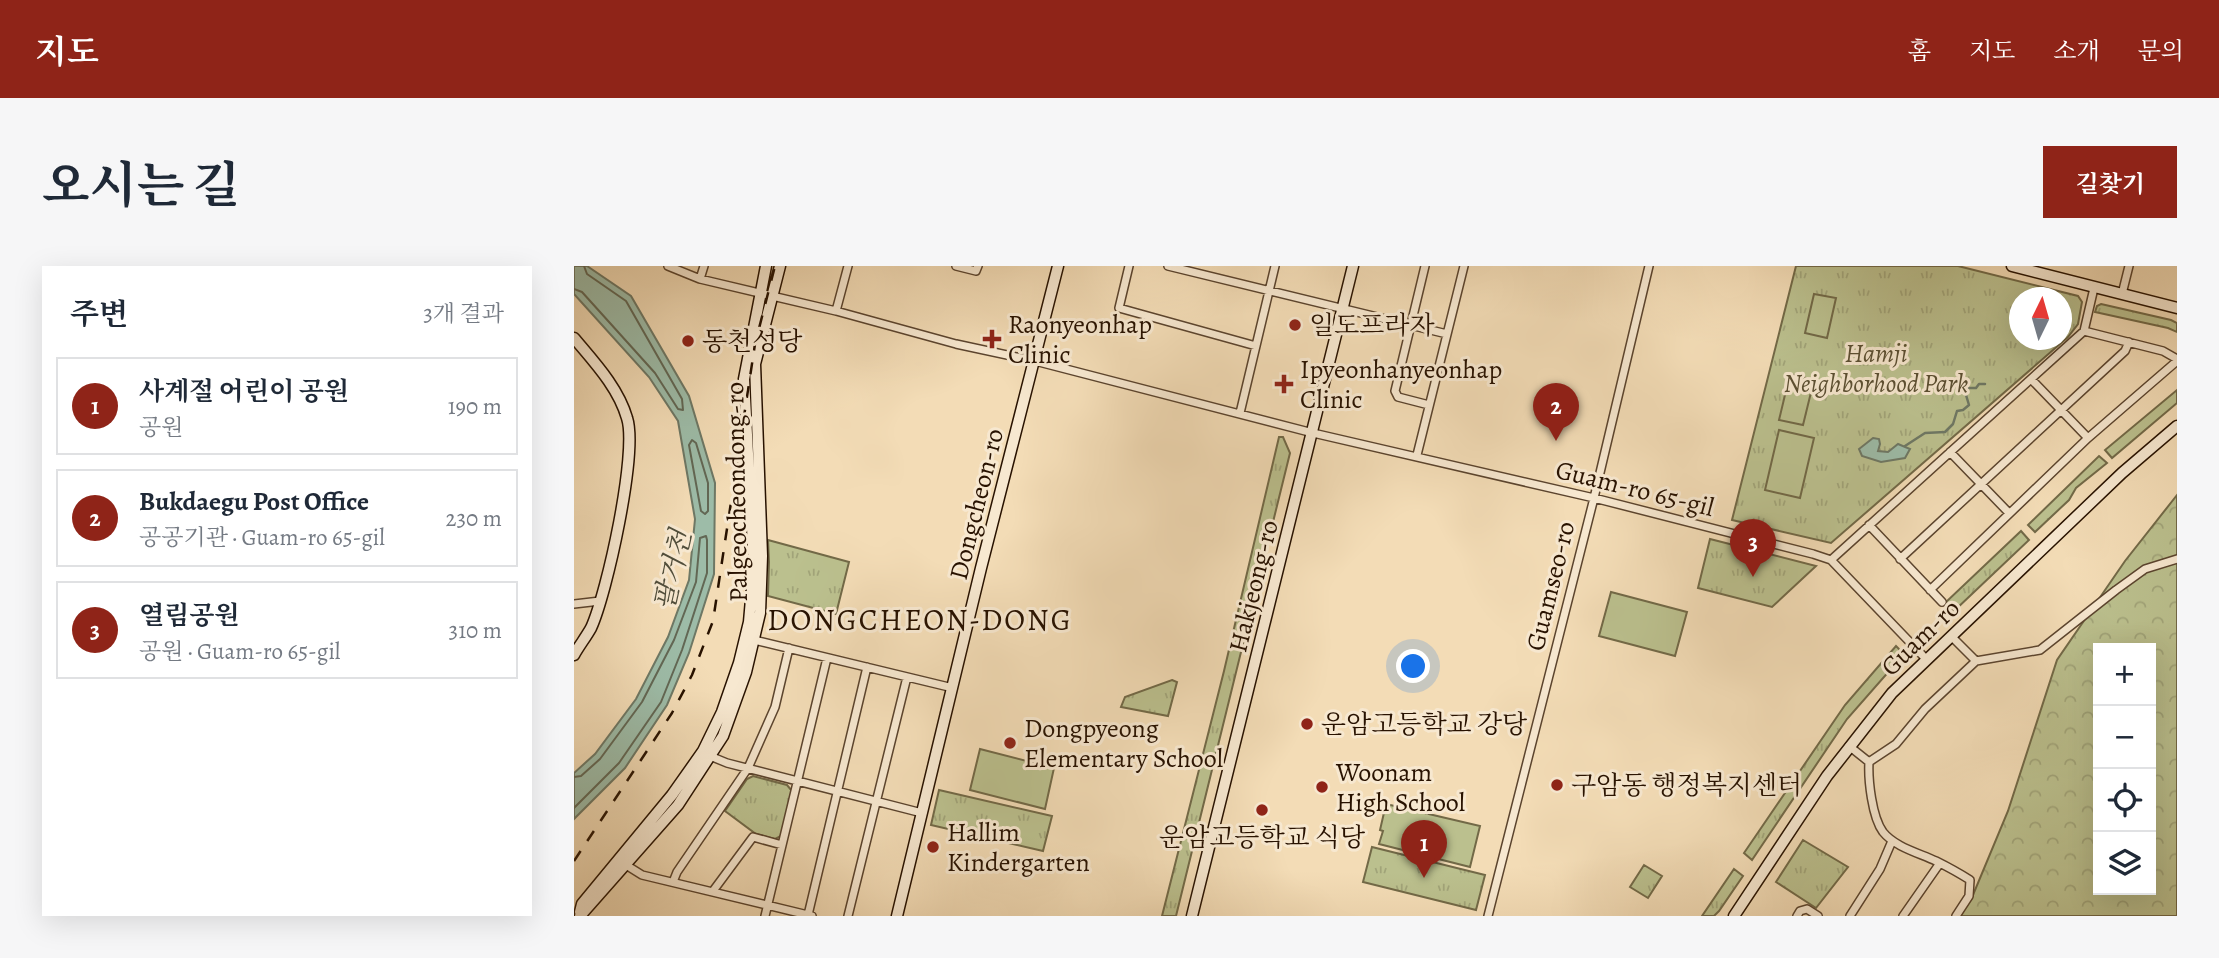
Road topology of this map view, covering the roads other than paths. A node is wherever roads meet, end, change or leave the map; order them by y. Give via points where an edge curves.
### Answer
1 (668, 266) edge
2 (704, 266) edge
3 (766, 266) edge
4 (780, 266) edge
5 (848, 266) edge
6 (956, 266) edge
7 (1058, 266) edge
8 (1129, 266) edge
9 (1168, 266) edge
10 (1275, 266) edge
11 (1353, 266) edge
12 (1425, 266) edge
13 (1464, 266) edge
14 (1649, 266) edge
15 (2012, 266) edge
16 (2129, 266) edge
17 (977, 269) edge
18 (700, 279) junction
19 (2094, 288) junction
20 (1269, 292) junction
21 (760, 293) junction
22 (2122, 294) junction
23 (772, 296) junction
24 (2177, 308) edge
25 (1343, 310) junction
26 (836, 311) junction
27 (1410, 326) junction
28 (2084, 331) junction
29 (1447, 334) junction
30 (574, 338) edge
31 (2129, 342) junction
32 (1256, 346) junction
33 (2177, 360) edge
34 (1035, 361) junction
35 (2031, 379) junction
36 (1429, 405) junction
37 (2062, 411) junction
38 (1240, 413) junction
39 (2177, 426) edge
40 (1313, 433) junction
41 (2088, 438) junction
42 (1950, 452) junction
43 (1417, 456) junction
44 (1982, 485) junction
45 (1594, 498) junction
46 (2010, 513) junction
47 (1869, 525) junction
48 (1900, 559) junction
49 (2177, 559) edge
50 (1831, 560) junction
51 (1930, 590) junction
52 (600, 601) junction
53 (1942, 602) dead end
54 (574, 604) edge
55 (1951, 636) junction
56 (754, 640) junction
57 (789, 648) junction
58 (574, 655) edge
59 (827, 658) junction
60 (1926, 659) junction
61 (1976, 662) junction
62 (867, 667) junction
63 (907, 677) junction
64 (953, 688) junction
65 (1849, 746) junction
66 (710, 755) junction
67 (1869, 762) junction
68 (748, 768) junction
69 (799, 780) junction
70 (837, 790) junction
71 (877, 801) junction
72 (922, 813) junction
73 (1892, 841) junction
74 (782, 845) junction
75 (1940, 863) junction
76 (626, 865) junction
77 (673, 882) junction
78 (713, 891) junction
79 (768, 905) junction
80 (810, 915) edge
81 (579, 916) edge
82 (765, 916) edge
83 (848, 916) edge
84 (897, 916) edge
85 (1192, 916) edge
86 (1488, 916) edge
87 (1734, 916) edge
88 (1797, 916) edge
89 (1818, 916) edge
90 (1850, 916) edge
91 (1903, 916) edge
92 (1956, 916) edge

1 - 18 street, Guam-ro 65-gil
2 - 18 street
3 - 21 main road, Palgeocheondong-ro
4 - 23 main road, Palgeocheondong-ro
5 - 26 street
6 - 17 street
7 - 34 main road, Dongcheon-ro
8 - 32 street via 1119,308
9 - 20 street
10 - 20 street
11 - 25 main road, Hakjeong-ro
12 - 27 street
13 - 29 street
14 - 45 street, Guamseo-ro
15 - 19 main road
16 - 22 street
18 - 21 street, Guam-ro 65-gil
19 - 22 main road
19 - 28 street
20 - 25 street
20 - 32 street
21 - 23 street, Guam-ro 65-gil
21 - 81 main road, Palgeocheondong-ro via 744,379 754,565 749,622 739,663 703,751 582,904
22 - 24 main road
23 - 26 street, Guam-ro 65-gil
23 - 56 main road, Palgeocheondong-ro via 755,364 762,556
25 - 27 street
25 - 40 main road, Hakjeong-ro
26 - 34 street, Guam-ro 65-gil
27 - 29 street
27 - 36 street via 1396,394
28 - 31 street
28 - 35 street
29 - 36 street
30 - 52 main road via 619,399 631,437 620,516
31 - 33 street via 2163,351
31 - 37 street
32 - 38 street
33 - 41 street
34 - 38 street, Guam-ro 65-gil
34 - 64 main road, Dongcheon-ro
35 - 37 street
35 - 42 street
36 - 43 street
37 - 41 street
37 - 44 street
38 - 40 street, Guam-ro 65-gil
39 - 55 main road, Guam-ro
40 - 43 street, Guam-ro 65-gil
40 - 85 main road, Hakjeong-ro
41 - 46 street
42 - 44 street
42 - 47 street
43 - 45 street, Guam-ro 65-gil
44 - 46 street
44 - 48 street
45 - 50 street, Guam-ro 65-gil
45 - 86 street, Guamseo-ro
46 - 51 street
47 - 48 street
47 - 50 street
48 - 51 street
49 - 61 street via 2145,569 2040,650
50 - 60 street, Guam-ro 65-gil
51 - 53 street
52 - 54 street
52 - 58 main road via 591,628
55 - 60 main road, Guam-ro
55 - 61 street
56 - 57 street
56 - 66 main road, Palgeocheondong-ro via 723,736
57 - 59 street
57 - 68 street via 775,707
59 - 62 street
59 - 69 street
60 - 65 main road, Guam-ro
61 - 67 street via 1925,709 1896,744
62 - 63 street
62 - 70 street
63 - 64 street
63 - 71 street
64 - 72 main road, Dongcheon-ro
65 - 67 street
65 - 87 main road, Guam-ro
66 - 68 street
66 - 76 main road, Palgeocheondong-ro via 678,805
67 - 73 street via 1877,818
68 - 69 street
68 - 77 street
69 - 70 street
69 - 74 street
70 - 71 street
70 - 80 street
71 - 72 street
71 - 83 street
72 - 84 main road, Dongcheon-ro
73 - 75 street
73 - 90 street
74 - 78 street via 753,837
74 - 79 street
75 - 91 street
75 - 92 street via 1970,880 1969,896
76 - 77 street via 642,875
76 - 81 main road, Palgeocheondong-ro
77 - 78 street
78 - 79 street
79 - 80 street
79 - 82 street
88 - 89 street via 1807,909

